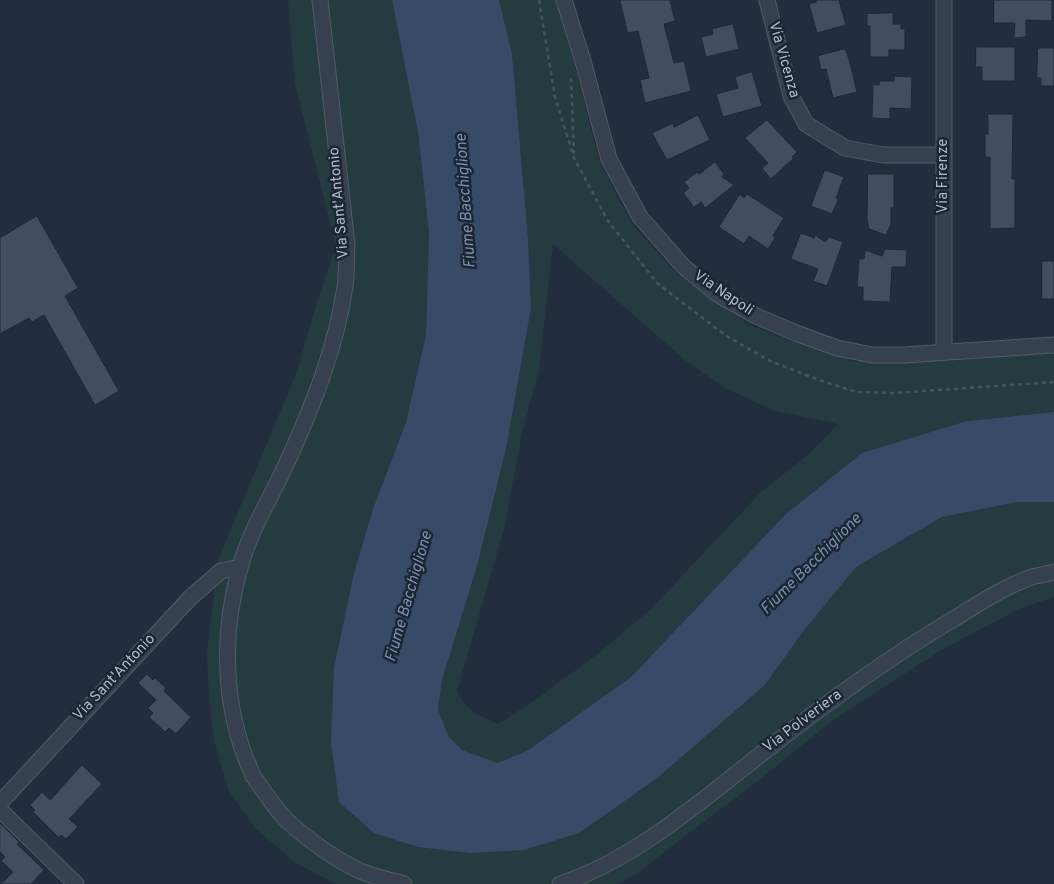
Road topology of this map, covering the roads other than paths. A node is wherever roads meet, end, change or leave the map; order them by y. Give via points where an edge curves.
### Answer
1 (320, 0) edge
2 (564, 0) edge
3 (767, 0) edge
4 (944, 0) edge
5 (944, 155) junction
6 (1054, 345) edge
7 (944, 352) junction
8 (240, 567) junction
9 (1054, 572) edge
10 (0, 803) edge
11 (0, 810) edge
12 (76, 884) edge
13 (404, 884) edge
14 (560, 884) edge

1 - 8 street, Via Sant'Antonio via 347,245 345,285 320,386
2 - 7 street, Via Napoli via 609,159 640,217 684,267 717,294 756,316 837,348 872,355
3 - 5 street, Via Vicenza via 791,96 806,124 845,148 883,155
4 - 5 street, Via Firenze
5 - 7 street, Via Firenze
6 - 7 street, Via Napoli
8 - 10 street, Via Sant'Antonio via 221,570 190,598
8 - 13 street, Via Sant'Antonio via 230,611 229,695 236,731 251,773 282,816 309,839 361,872
9 - 14 street, Via Polveriera via 1032,577 1002,591 937,629 824,704 670,823 602,868
11 - 12 street

